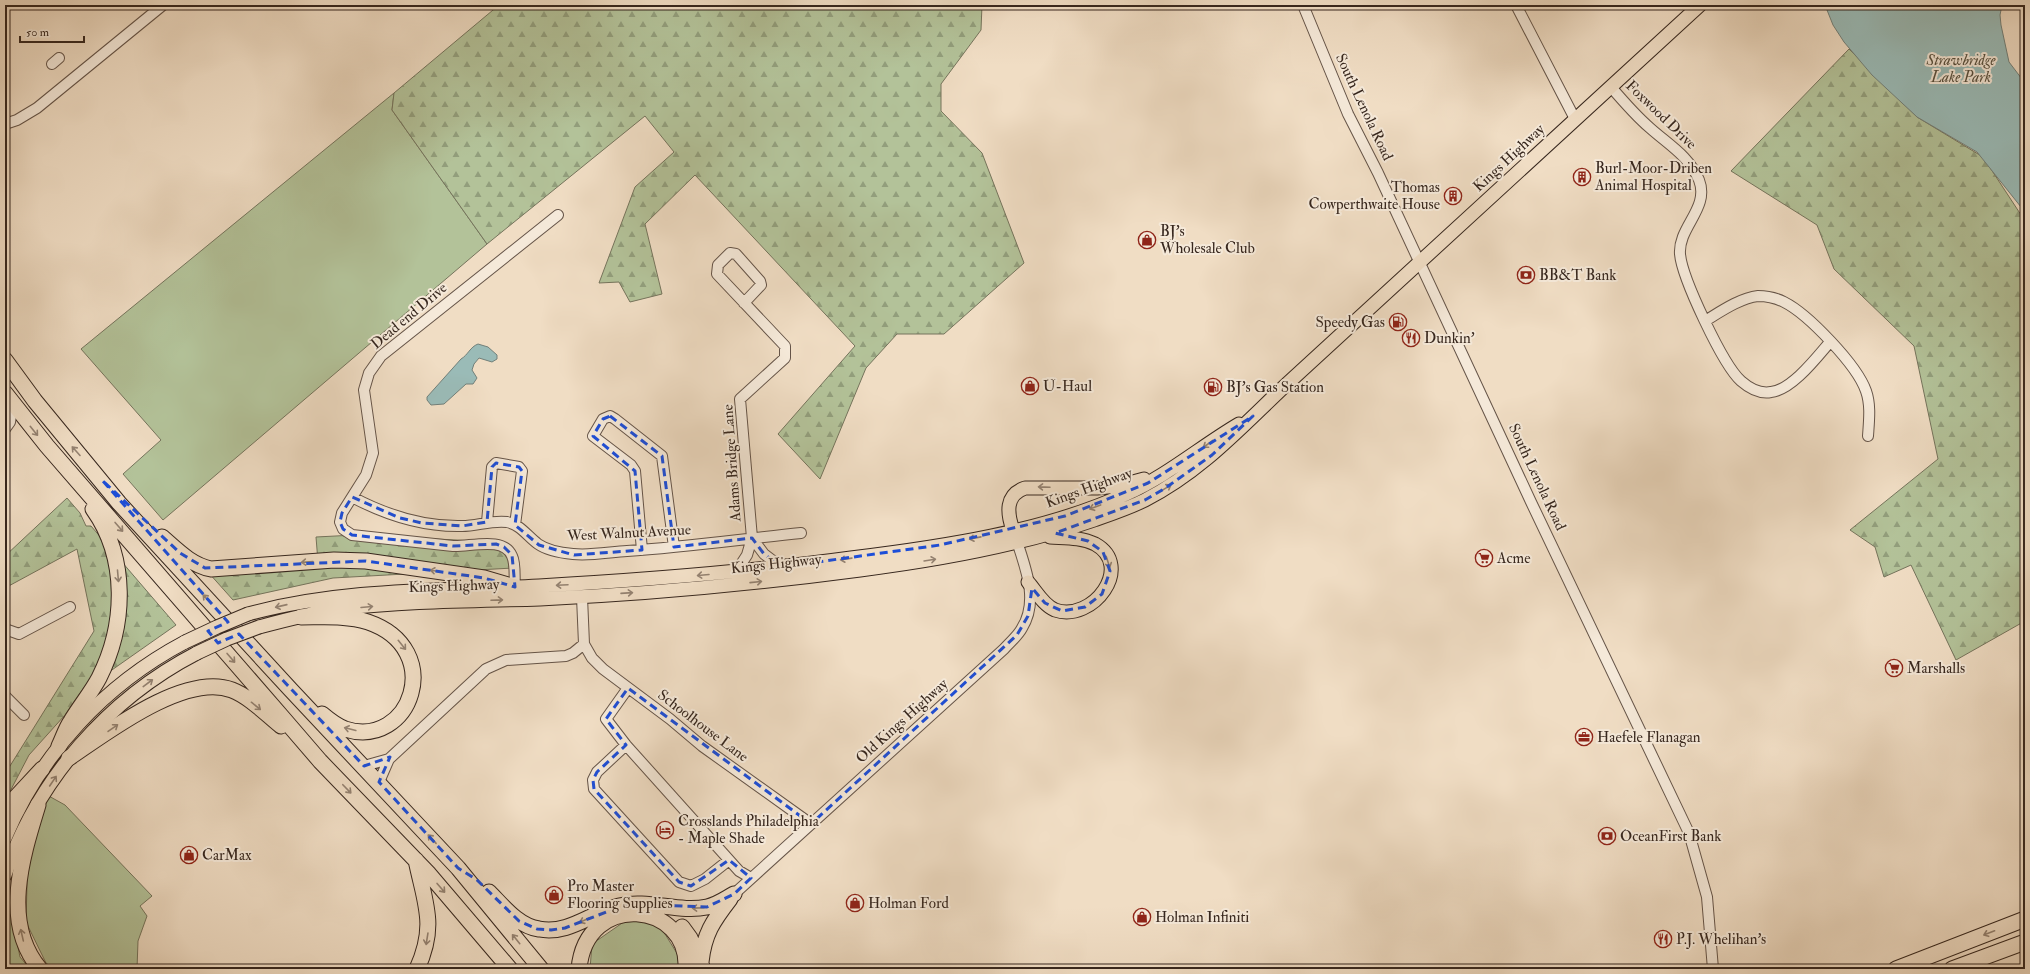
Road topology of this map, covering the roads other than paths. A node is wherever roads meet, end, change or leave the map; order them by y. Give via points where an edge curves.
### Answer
1 (163, 5) edge
2 (1303, 5) edge
3 (1516, 5) edge
4 (1700, 5) edge
5 (1611, 86) junction
6 (1575, 119) junction
7 (5, 124) edge
8 (558, 215) dead end
9 (1419, 262) junction
10 (744, 303) junction
11 (1705, 321) junction
12 (1830, 342) junction
13 (5, 360) edge
14 (9, 398) edge
15 (1252, 416) junction
16 (5, 429) edge
17 (1868, 436) dead end
18 (47, 446) junction
19 (1165, 474) junction
20 (102, 480) junction
21 (352, 497) junction
22 (487, 522) junction
23 (515, 525) junction
24 (801, 533) dead end
25 (1015, 536) junction
26 (1038, 537) junction
27 (752, 538) junction
28 (674, 547) junction
29 (642, 550) junction
30 (780, 567) junction
31 (736, 572) junction
32 (1028, 582) junction
33 (515, 587) junction
34 (582, 597) junction
35 (70, 607) dead end
36 (301, 617) junction
37 (5, 629) edge
38 (584, 644) junction
39 (628, 688) junction
40 (290, 689) junction
41 (5, 696) edge
42 (24, 715) dead end
43 (626, 745) junction
44 (59, 746) junction
45 (69, 758) junction
46 (389, 759) junction
47 (320, 760) junction
48 (364, 766) junction
49 (42, 770) junction
50 (379, 782) junction
51 (38, 806) junction
52 (5, 809) edge
53 (811, 824) junction
54 (5, 838) edge
55 (415, 859) junction
56 (729, 860) junction
57 (458, 868) junction
58 (5, 875) edge
59 (751, 878) junction
60 (734, 894) junction
61 (649, 905) junction
62 (2025, 919) edge
63 (2025, 942) edge
64 (702, 966) edge
65 (40, 969) edge
66 (417, 969) edge
67 (510, 969) edge
68 (541, 969) edge
69 (579, 969) edge
70 (686, 969) edge
71 (1713, 969) edge
72 (1896, 969) edge
73 (1952, 969) edge

1 - 7 street via 42,103
2 - 9 street, South Lenola Road via 1348,114
3 - 6 street
4 - 5 main road, Kings Highway
5 - 6 main road, Kings Highway
5 - 11 street, Foxwood Drive via 1649,127 1686,158 1700,181 1701,199 1684,234 1680,252 1684,271
6 - 9 main road, Kings Highway
8 - 21 street, Dead end Drive via 381,356 369,373 364,390 373,453 366,476
9 - 15 main road, Kings Highway
9 - 71 street, South Lenola Road via 1689,833 1707,897
10 - 10 street, Adams Bridge Lane via 717,274 718,265 730,253 736,254 760,281 761,285
10 - 27 street, Adams Bridge Lane via 785,346 786,352 785,358 740,399
11 - 12 street via 1748,298 1766,296 1780,300 1793,308
11 - 12 street, Foxwood Drive via 1730,369 1740,381 1759,391 1772,392 1791,382
12 - 17 street via 1856,372 1866,390 1870,408
20 -> 13 highway via 66,440
14 - 16 street via 10,422
14 -> 18 highway
15 -> 19 main road, Kings Highway
26 -> 15 main road, Kings Highway via 1076,526 1145,500 1176,482 1212,455
18 -> 44 highway via 59,468 103,525 114,551 119,578 117,621 108,657 97,682 70,722
18 -> 47 highway
19 -> 25 main road, Kings Highway via 1127,494
19 -> 25 main road via 1122,485 1097,488 1025,488 1015,494 1009,504 1008,513
33 -> 20 highway via 484,578 366,561 334,560 205,568 180,553
40 -> 20 highway via 119,503
21 - 22 street, West Walnut Avenue via 373,508 422,523 462,526
21 - 33 street, Dead end Drive via 342,513 340,522 343,529 352,534 466,547 496,544 504,547 512,556
22 - 23 street, West Walnut Avenue via 507,522
22 - 23 street via 492,466 496,463 519,467 522,471
23 - 29 street, West Walnut Avenue via 520,526 539,545 556,552 574,555
24 - 27 street, West Walnut Avenue
25 - 26 main road
25 -> 30 main road, Kings Highway
25 - 32 street, Old Kings Highway
34 -> 25 main road, Kings Highway via 722,586 936,559
26 -> 32 main road via 1081,540 1094,544 1107,557 1110,577 1105,590 1097,599 1085,607 1069,611 1049,607
27 - 28 street, West Walnut Avenue
27 - 30 street, Adams Bridge Lane via 764,554
27 - 31 street, Adams Bridge Lane via 747,555
28 - 29 street, West Walnut Avenue
28 - 29 street via 662,456 610,416 603,419 593,436 631,465 635,471
30 - 31 main road, Kings Highway
31 -> 33 main road, Kings Highway
32 - 53 street, Old Kings Highway via 1030,609 1026,622 1017,635
33 -> 44 main road, Kings Highway, bridge via 359,594 289,604 248,614 185,642 151,662 91,710
36 -> 34 main road, Kings Highway via 383,605
34 - 38 street
35 - 37 street via 19,634
36 -> 40 highway via 349,618 385,630 399,641 408,653 414,675 408,702 395,718 381,727 360,731 339,726
45 -> 36 main road, Kings Highway, bridge via 95,728 126,700 166,670 227,638
38 - 39 street, Schoolhouse Lane via 592,658
38 - 46 street via 566,656 518,658 495,664
39 - 43 street via 606,719
39 - 53 street, Schoolhouse Lane via 702,746
40 - 48 highway
41 - 42 street
43 - 56 street
43 - 56 street via 592,780 594,789 679,882 690,886 705,879
44 - 49 main road, Kings Highway
45 -> 47 highway via 119,723 146,708 179,694 218,687 232,690 246,698
51 -> 45 main road, Kings Highway
46 - 48 street
46 - 50 street
47 -> 55 highway
48 - 50 highway
49 - 52 highway
49 - 54 main road, Kings Highway via 26,795
57 -> 50 highway
51 - 58 main road, Kings Highway via 20,836
65 -> 51 highway via 33,962 24,941 19,917 18,890 24,852
53 - 59 street, Old Kings Highway
55 -> 66 highway via 428,916 427,939
55 -> 67 highway
56 - 59 street via 739,871
61 -> 57 highway via 620,906 565,928 537,929 519,921 477,880
68 -> 57 highway
59 - 60 street, Old Kings Highway
60 -> 61 highway via 718,904 701,908
60 - 64 highway via 708,931 703,945
61 - 64 highway via 680,924 690,938
62 -> 72 highway
63 - 73 highway
69 - 70 highway via 584,947 596,929 607,920 630,913 651,917 670,928 682,945

